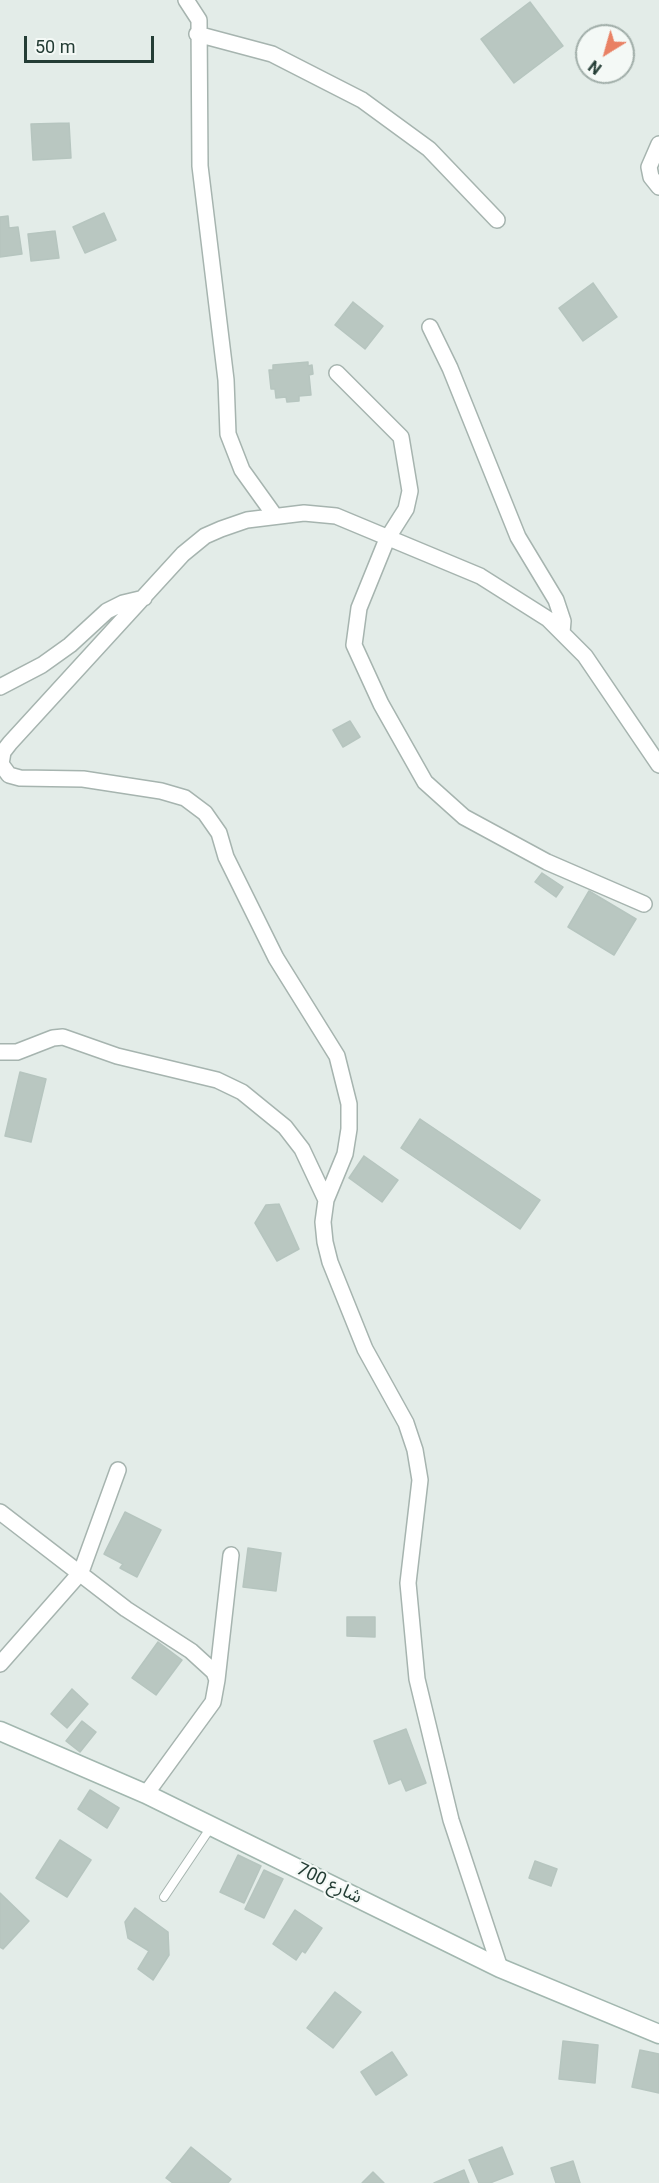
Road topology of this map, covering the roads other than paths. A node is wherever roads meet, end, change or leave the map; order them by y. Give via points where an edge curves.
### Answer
1 (186, 0) edge
2 (197, 34) junction
3 (659, 144) edge
4 (659, 187) edge
5 (497, 220) dead end
6 (430, 327) dead end
7 (337, 373) dead end
8 (275, 516) junction
9 (387, 539) junction
10 (144, 598) junction
11 (562, 633) junction
12 (0, 687) edge
13 (659, 765) edge
14 (644, 904) dead end
15 (0, 1052) edge
16 (326, 1200) junction
17 (118, 1470) dead end
18 (0, 1512) edge
19 (231, 1555) dead end
20 (81, 1572) junction
21 (0, 1664) edge
22 (217, 1680) junction
23 (0, 1731) edge
24 (146, 1794) junction
25 (212, 1827) junction
26 (164, 1898) dead end
27 (500, 1968) junction
28 (659, 2034) edge

1 - 2 street via 199,20
2 - 5 street via 272,54 362,100 429,149
2 - 8 street via 200,166 226,380 228,434 242,470
3 - 4 street via 649,167
6 - 11 street via 518,537 556,600 563,621
7 - 9 street via 401,437 410,492 406,509
8 - 9 street via 336,516
8 - 10 street via 247,520 205,537 183,554
9 - 11 street via 480,576 548,619
9 - 14 street via 359,608 354,645 381,704 425,782 464,817 547,862
10 - 12 street via 107,611 42,665
10 - 16 street via 10,743 1,764 9,775 20,778 83,779 161,791 185,798 205,813 219,833 226,857 276,958 325,1034 345,1079 349,1104 345,1154
11 - 13 street via 585,656
15 - 16 street via 17,1052 63,1037 117,1056 217,1080 242,1092 285,1127 302,1149
16 - 27 street via 323,1222 330,1262 365,1349 406,1423 415,1450 420,1480 408,1583 417,1679 451,1821
17 - 20 street
18 - 20 street
19 - 22 street
20 - 21 street
20 - 22 street via 126,1609 191,1651 207,1664
22 - 24 street via 213,1702
23 - 24 main road, شارع 700
24 - 25 main road, شارع 700
25 - 26 lane
25 - 27 main road, شارع 700
27 - 28 main road, شارع 700

